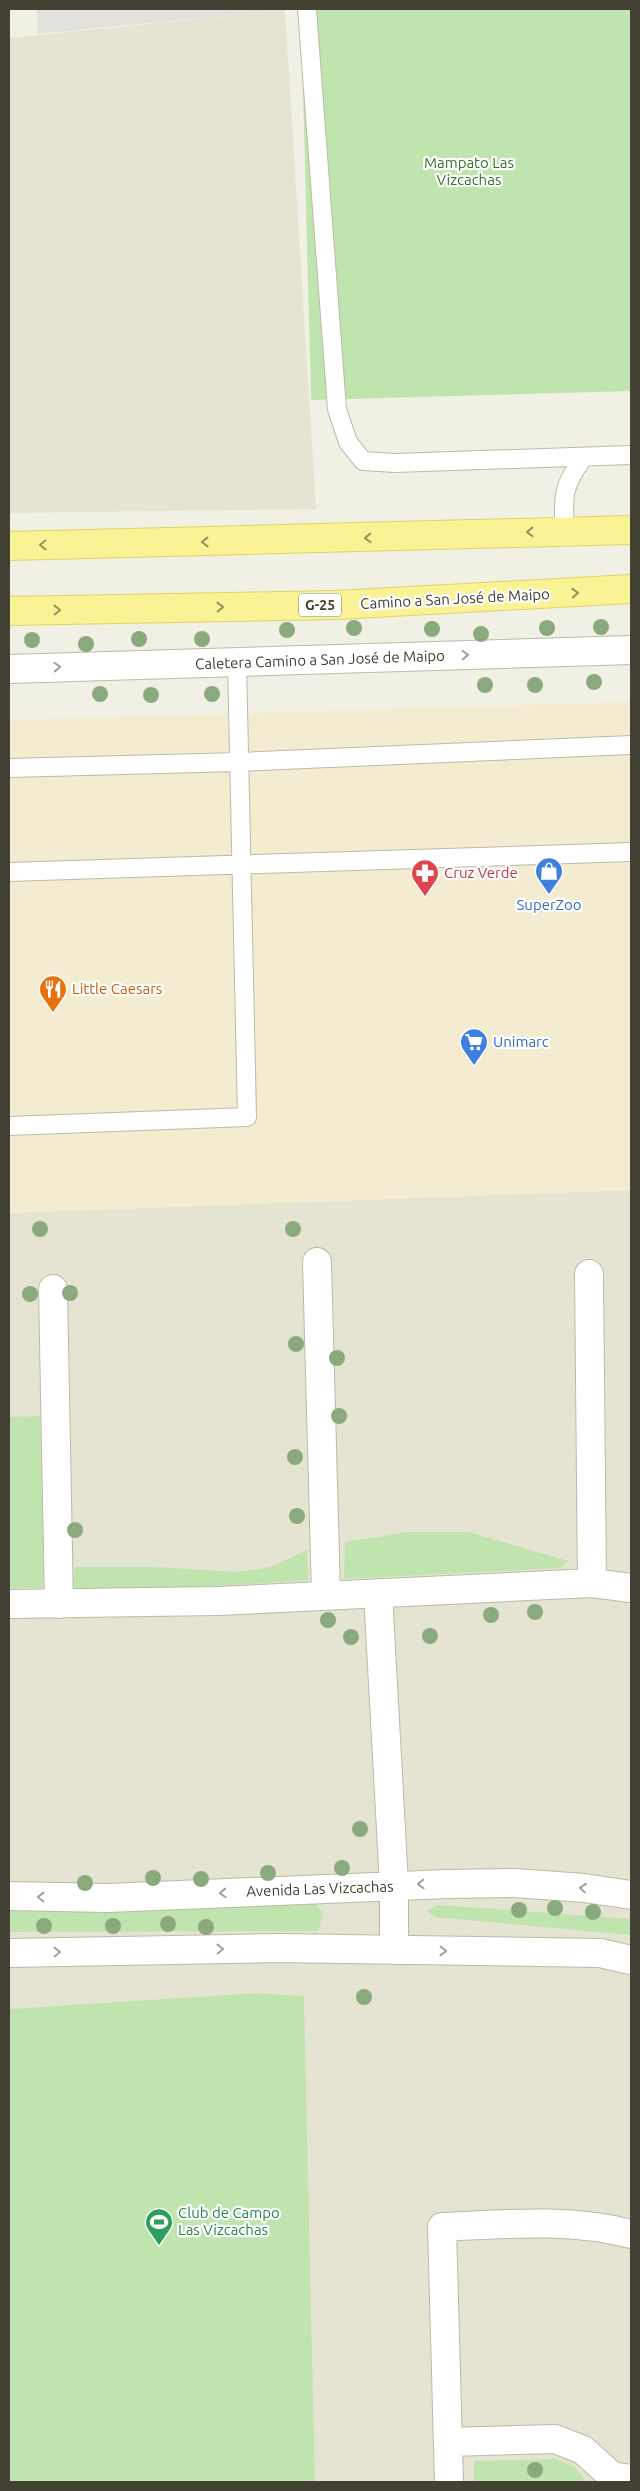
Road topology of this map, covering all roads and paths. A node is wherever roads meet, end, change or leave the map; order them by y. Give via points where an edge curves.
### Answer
1 (307, 9) edge
2 (631, 455) edge
3 (583, 458) junction
4 (631, 530) edge
5 (566, 531) junction
6 (9, 546) edge
7 (631, 590) edge
8 (9, 611) edge
9 (631, 650) edge
10 (237, 662) junction
11 (9, 669) edge
12 (631, 745) edge
13 (239, 762) junction
14 (9, 768) edge
15 (631, 852) edge
16 (242, 865) junction
17 (9, 872) edge
18 (9, 1126) edge
19 (317, 1262) dead end
20 (588, 1274) dead end
21 (54, 1289) dead end
22 (592, 1583) junction
23 (631, 1588) edge
24 (378, 1593) junction
25 (326, 1595) junction
26 (9, 1604) edge
27 (59, 1604) junction
28 (394, 1886) junction
29 (631, 1895) edge
30 (9, 1896) edge
31 (394, 1950) junction
32 (9, 1952) edge
33 (631, 1960) edge
34 (631, 2234) edge
35 (448, 2442) junction
36 (631, 2479) edge
37 (449, 2482) edge

1 - 3 lane via 337,409 348,442 363,461
2 - 3 lane
3 - 5 lane via 570,476 563,495
4 - 5 main road
5 -> 6 main road
8 -> 7 main road, Camino a San José de Maipo / G-25 via 337,605
10 -> 9 street, Caletera Camino a San José de Maipo
11 -> 10 street, Caletera Camino a San José de Maipo
10 - 13 lane
12 - 13 lane
13 - 14 lane
13 - 16 lane
15 - 16 lane
16 - 17 lane
16 - 18 lane via 247,1117
19 - 25 street
20 - 22 street
21 - 27 street
22 - 23 street
22 - 24 street
24 - 25 street
24 - 28 street
25 - 27 street
26 - 27 street
29 -> 28 street, Avenida Las Vizcachas via 515,1883
28 -> 30 street, Avenida Las Vizcachas via 107,1898
28 - 31 street
32 -> 31 street via 278,1948
31 -> 33 street via 600,1953
34 - 35 street via 601,2226 538,2223 442,2227
35 - 36 street via 555,2439 583,2450 612,2476
35 - 37 street

